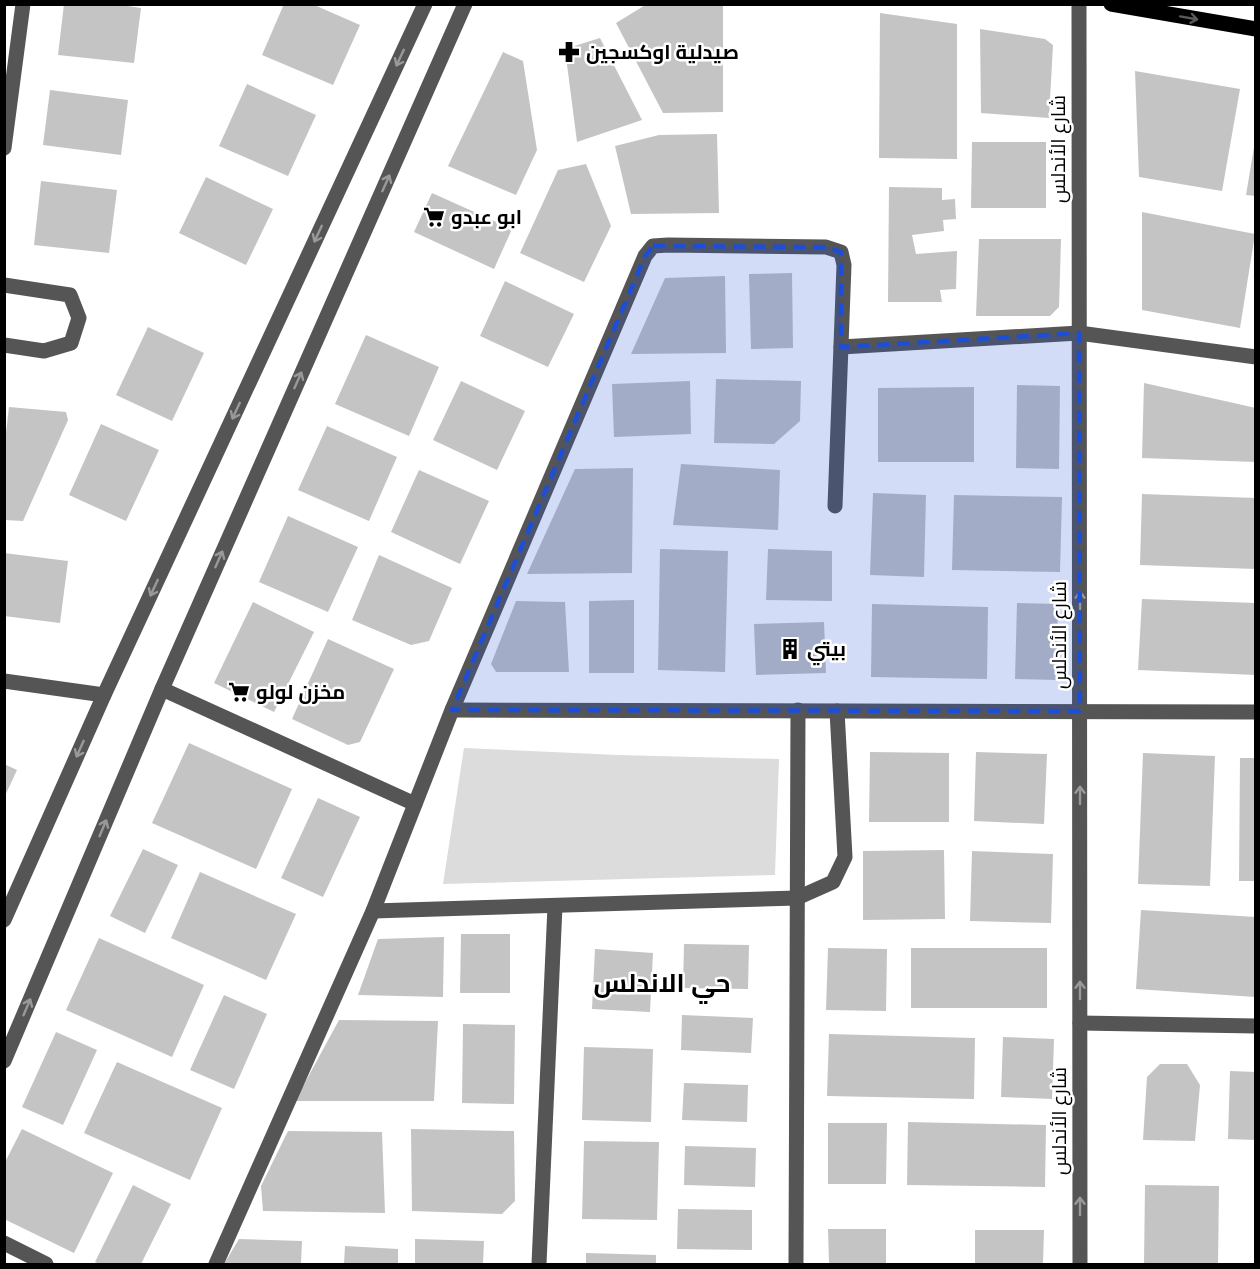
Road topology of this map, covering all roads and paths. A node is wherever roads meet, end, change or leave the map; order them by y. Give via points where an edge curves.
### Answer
1 (23, 4) edge
2 (425, 4) edge
3 (465, 4) edge
4 (1079, 4) edge
5 (1111, 4) edge
6 (1256, 29) edge
7 (4, 148) edge
8 (4, 285) edge
9 (1079, 333) junction
10 (4, 345) edge
11 (841, 347) junction
12 (1256, 357) edge
13 (835, 506) dead end
14 (4, 681) edge
15 (162, 689) junction
16 (104, 695) junction
17 (452, 710) junction
18 (798, 710) junction
19 (837, 711) junction
20 (1080, 711) junction
21 (1256, 712) edge
22 (415, 804) junction
23 (797, 898) junction
24 (555, 906) junction
25 (373, 911) junction
26 (4, 920) edge
27 (1080, 1023) junction
28 (1256, 1026) edge
29 (4, 1061) edge
30 (4, 1243) edge
31 (46, 1264) edge
32 (216, 1264) edge
33 (539, 1264) edge
34 (796, 1264) edge
35 (1080, 1264) edge

1 - 7 street
2 -> 16 street
15 -> 3 street
4 - 9 street, شارع الأندلس
5 -> 6 main road
8 - 10 street via 70,295 79,318 71,343 44,351
9 - 11 street
9 - 12 street
20 -> 9 street, شارع الأندلس
11 - 13 street
11 - 17 street via 841,252 826,247 653,246 645,256
14 - 16 street
15 - 22 street
29 -> 15 street
16 -> 26 street
17 - 18 street
17 - 22 street
18 - 19 street
18 - 23 street
19 - 20 street
19 - 23 street via 845,857 832,882
20 - 21 street
27 -> 20 street, شارع الأندلس
22 - 25 street
23 - 24 street
23 - 34 street
24 - 25 street
24 - 33 street
25 - 32 street
27 - 28 street
35 -> 27 street, شارع الأندلس
30 - 31 street

